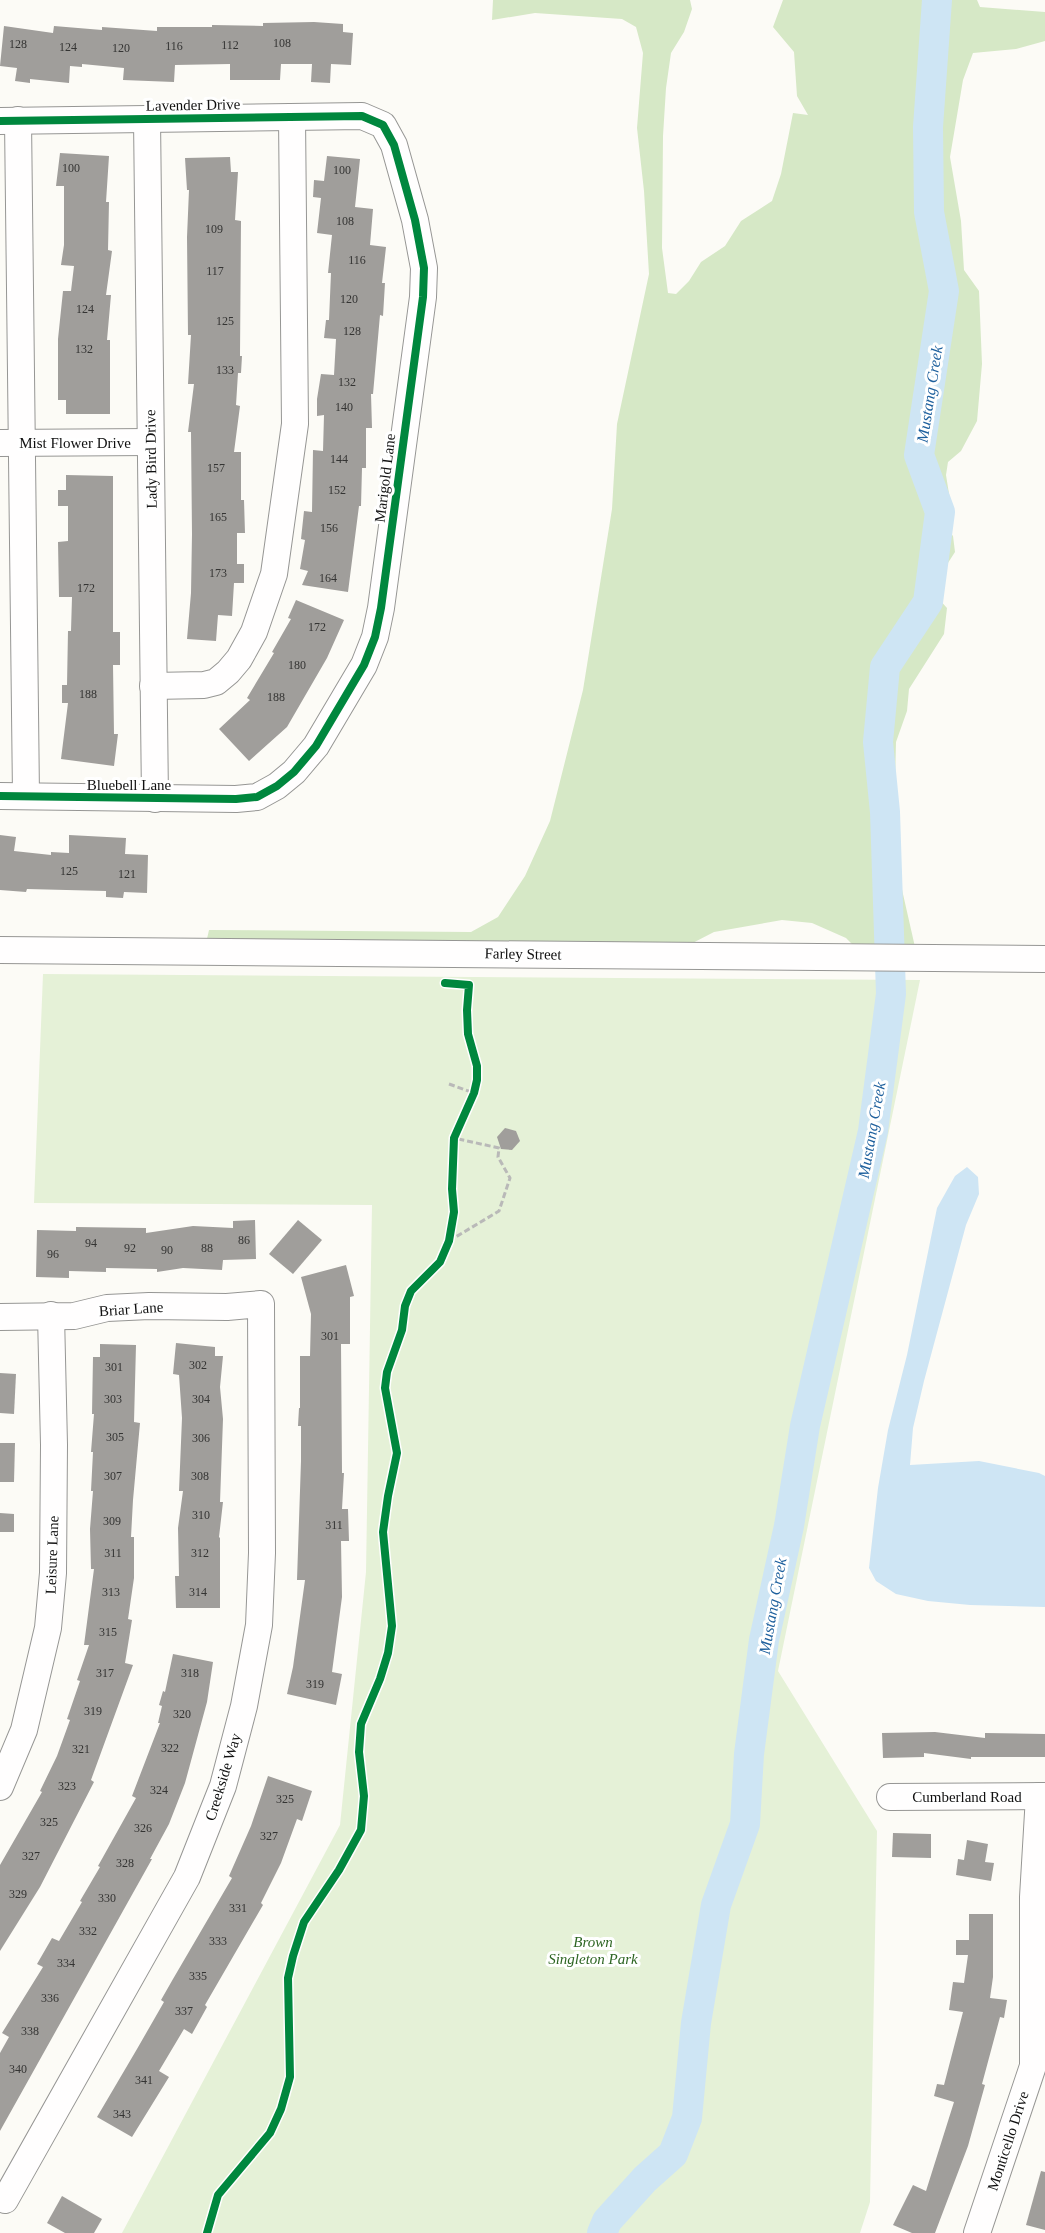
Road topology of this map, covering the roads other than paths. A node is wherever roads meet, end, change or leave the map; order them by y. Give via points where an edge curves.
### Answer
1 (292, 117) junction
2 (147, 119) junction
3 (9, 121) edge
4 (384, 125) joint
5 (150, 442) junction
6 (11, 443) edge
7 (153, 686) junction
8 (0, 796) edge
9 (26, 796) junction
10 (257, 797) joint
11 (155, 799) junction
12 (0, 950) edge
13 (1045, 959) edge
14 (261, 1304) joint
15 (51, 1315) junction
16 (0, 1317) edge
17 (0, 1787) edge
18 (1042, 1796) edge
19 (890, 1797) dead end
20 (1040, 2036) edge
21 (2, 2198) edge
22 (976, 2233) edge

1 - 2 street, Lavender Drive
1 - 4 street, Lavender Drive via 362,116
1 - 7 street via 295,424 274,574 254,632 228,672 216,682 204,685
2 - 3 street, Lavender Drive
2 - 5 street, Lady Bird Drive
3 - 6 street
4 - 10 street, Marigold Lane via 394,145 412,209 424,268 381,608 364,665 316,747 294,772
5 - 6 street, Mist Flower Drive
5 - 7 street, Lady Bird Drive
6 - 9 street
7 - 11 street, Lady Bird Drive
8 - 9 street, Bluebell Lane
9 - 11 street, Bluebell Lane
10 - 11 street, Bluebell Lane
12 - 13 street, Farley Street
14 - 15 street, Briar Lane via 107,1308 75,1316
14 - 21 street, Creekside Way via 259,1625 244,1706 222,1786 187,1877
15 - 16 street, Briar Lane
15 - 17 street, Leisure Lane via 53,1573 48,1628 24,1730
18 - 19 street, Cumberland Road
18 - 20 street, Monticello Drive via 1033,1897
20 - 22 street, Monticello Drive via 1034,2066

